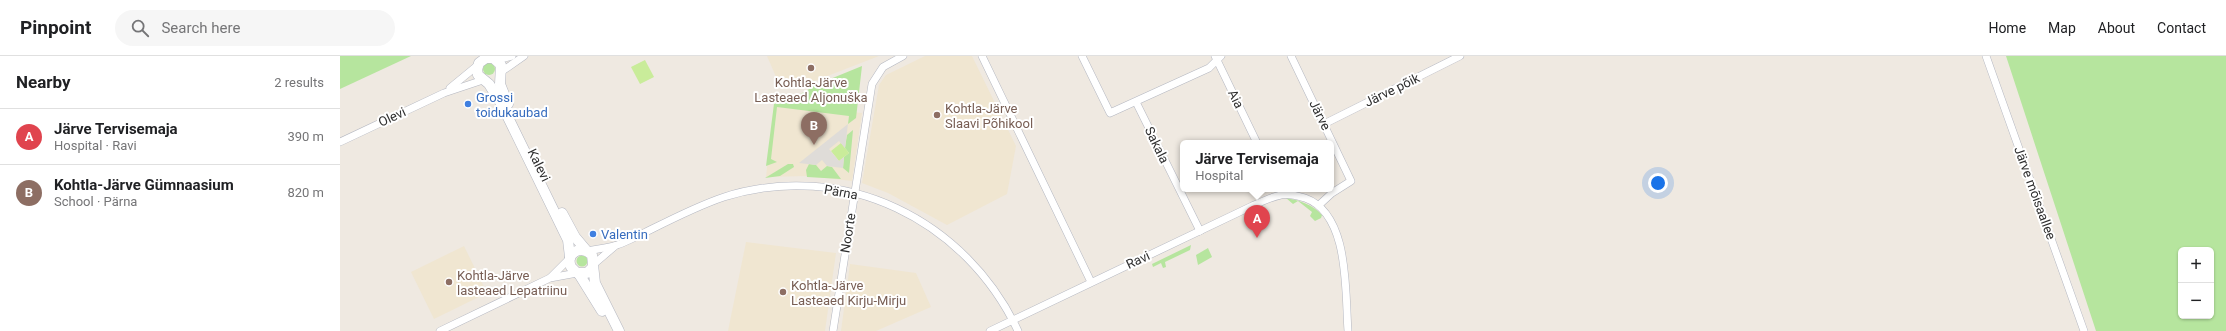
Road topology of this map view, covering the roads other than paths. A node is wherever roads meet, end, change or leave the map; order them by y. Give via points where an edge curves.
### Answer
1 (512, 56) edge
2 (524, 56) edge
3 (904, 56) edge
4 (982, 56) edge
5 (1082, 56) edge
6 (1291, 56) edge
7 (1460, 56) edge
8 (1986, 56) edge
9 (1218, 57) edge
10 (494, 58) edge
11 (479, 61) edge
12 (501, 74) junction
13 (485, 81) junction
14 (444, 93) junction
15 (1136, 102) junction
16 (1324, 124) junction
17 (1256, 140) edge
18 (1332, 140) edge
19 (340, 142) edge
20 (1334, 145) edge
21 (1180, 191) edge
22 (854, 192) junction
23 (1181, 192) edge
24 (1283, 192) edge
25 (1334, 192) edge
26 (1334, 192) edge
27 (1319, 205) junction
28 (1200, 231) junction
29 (617, 245) junction
30 (586, 251) junction
31 (570, 258) junction
32 (593, 265) junction
33 (578, 274) junction
34 (550, 278) junction
35 (1091, 282) junction
36 (1013, 320) junction
37 (440, 331) edge
38 (612, 331) edge
39 (619, 331) edge
40 (833, 331) edge
41 (990, 331) edge
42 (1018, 331) edge
43 (1348, 331) edge
44 (2084, 331) edge

1 - 10 street
2 - 12 street
3 - 22 street, Noorte via 883,67 872,84
4 - 35 street
5 - 15 street via 1110,113
6 - 16 street, Järve
7 - 16 street, Järve põik
8 - 44 street, Järve mõisaallee
9 - 15 street via 1209,68
9 - 17 street, Aia
10 - 11 main road
10 - 12 main road, Kalevi via 501,65
11 - 13 main road, Kalevi via 478,73
11 - 14 street, Olevi
12 - 13 main road via 494,81
12 - 30 main road, Kalevi via 503,93 566,220
13 - 14 street, Olevi
13 - 31 main road, Kalevi via 502,105 568,240
14 - 19 street, Olevi
15 - 21 street, Sakala
16 - 18 street, Järve
20 - 25 street, Järve via 1351,181
22 - 29 street, Pärna via 800,187 760,190 725,197
22 - 36 street, Pärna via 927,223 982,272
22 - 40 street, Noorte
23 - 28 street, Sakala
24 - 27 street via 1303,197
24 - 28 street, Ravi
26 - 27 street, Järve
27 - 43 street via 1327,214 1342,252
28 - 35 street, Ravi
29 - 30 street, Pärna
29 - 32 street, Pärna
30 - 31 main road via 578,250
30 - 32 main road, Kalevi via 592,255
31 - 33 main road, Kalevi via 571,267
31 - 34 street
32 - 33 main road via 587,273
32 - 39 main road, Kalevi via 595,283
33 - 34 street
33 - 38 main road, Kalevi
34 - 37 street
35 - 36 street, Ravi
36 - 41 street, Ravi
36 - 42 street, Pärna

